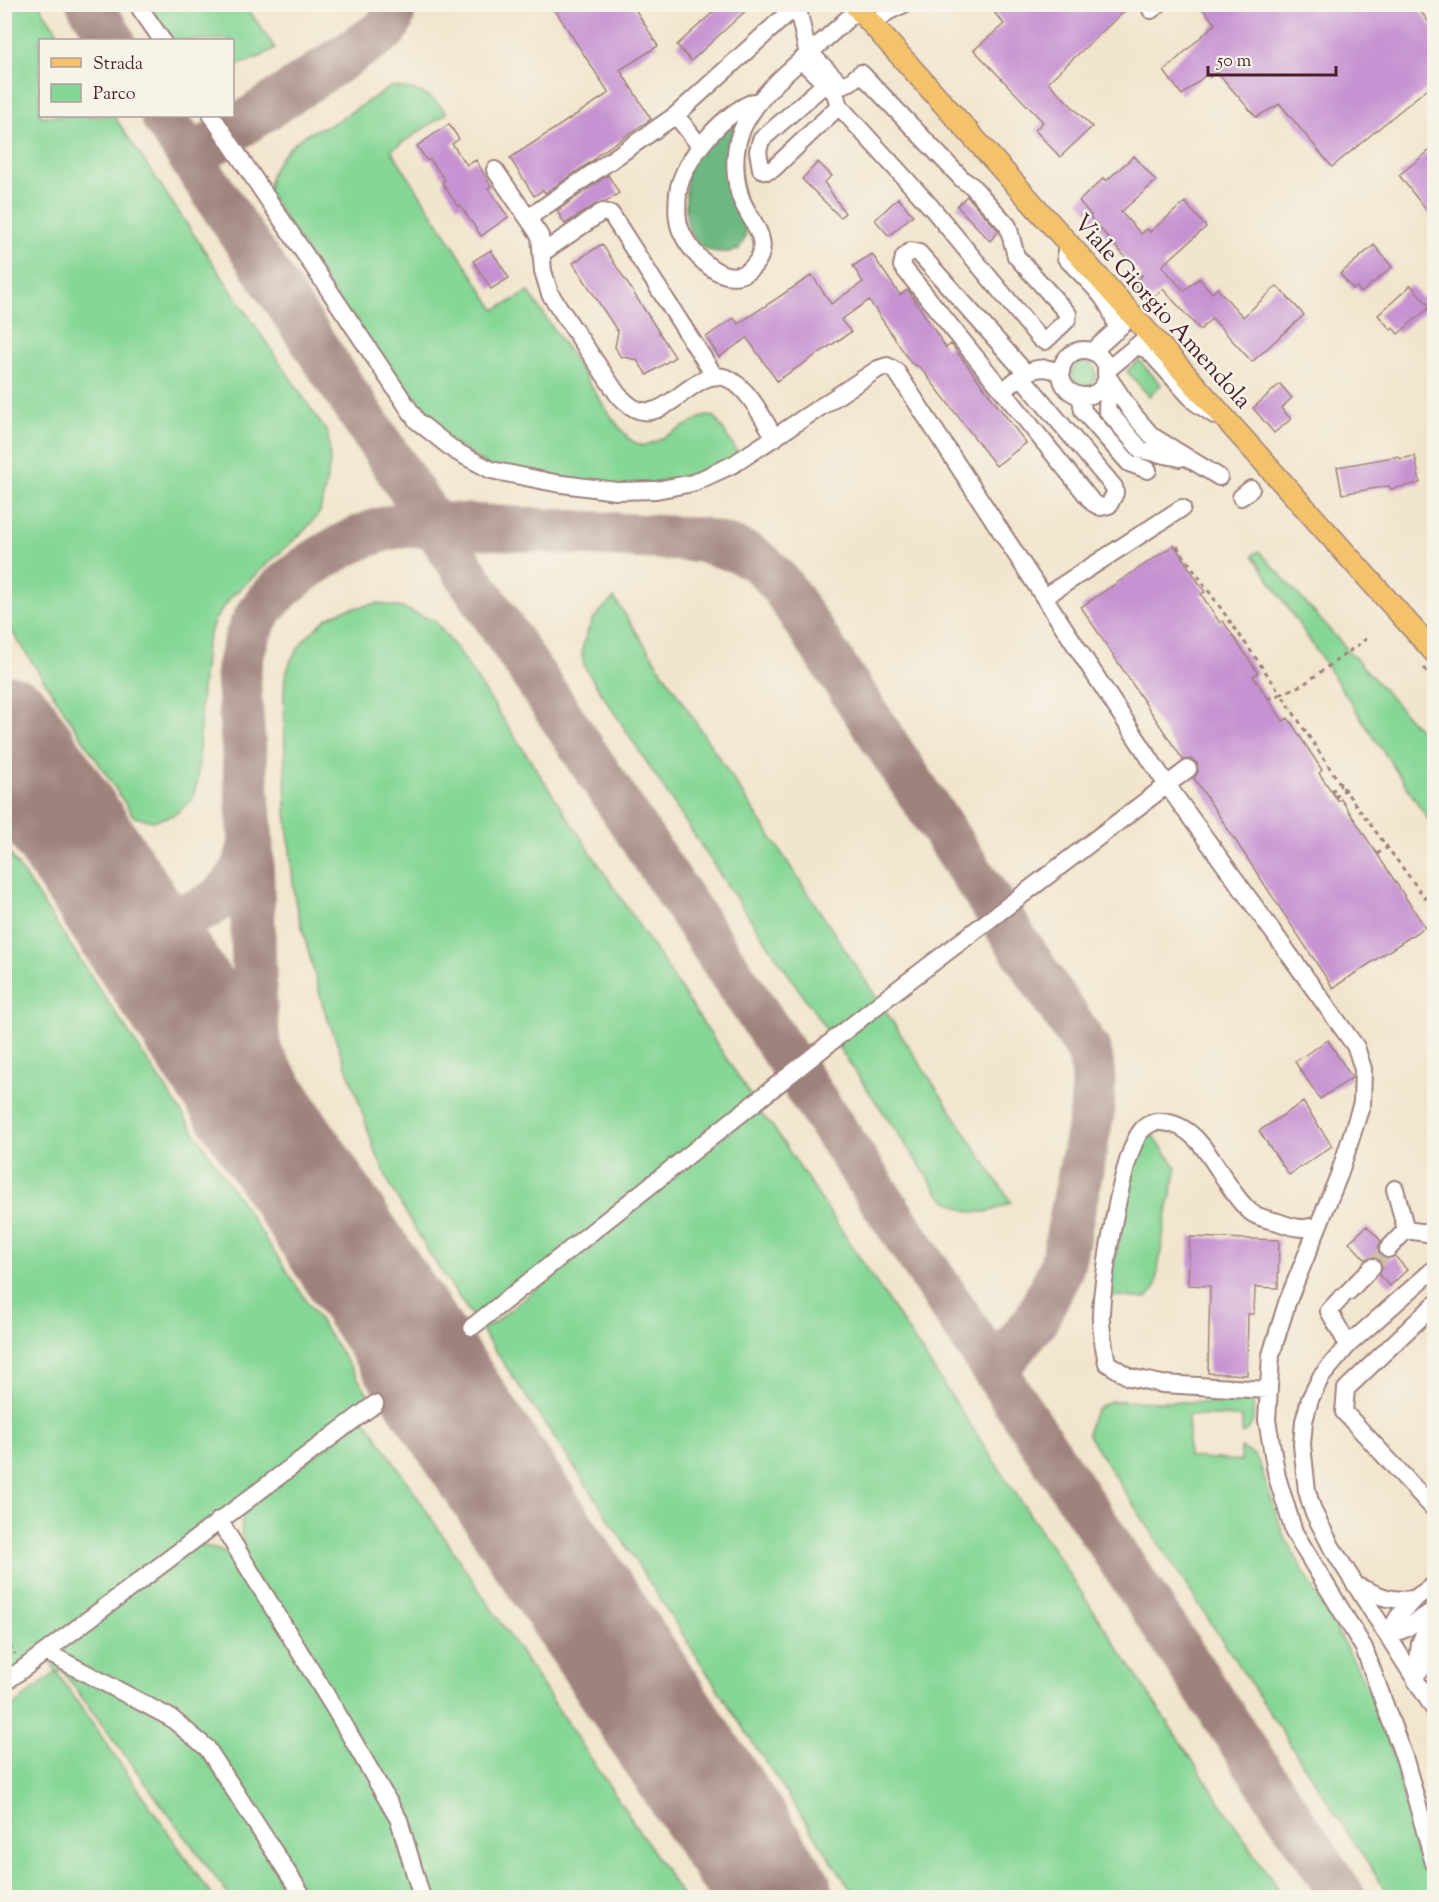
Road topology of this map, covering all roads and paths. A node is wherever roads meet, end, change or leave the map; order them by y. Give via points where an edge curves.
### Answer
1 (137, 4) edge
2 (903, 4) edge
3 (797, 5) edge
4 (856, 6) edge
5 (873, 25) junction
6 (161, 39) edge
7 (807, 56) junction
8 (825, 83) junction
9 (758, 101) junction
10 (839, 106) junction
11 (676, 115) junction
12 (213, 117) edge
13 (699, 146) junction
14 (495, 170) dead end
15 (528, 218) junction
16 (1066, 241) junction
17 (542, 253) junction
18 (1132, 315) junction
19 (1116, 331) junction
20 (1143, 340) junction
21 (1092, 352) junction
22 (1024, 371) junction
23 (1106, 373) junction
24 (1061, 374) junction
25 (714, 375) junction
26 (1003, 391) junction
27 (1080, 401) junction
28 (775, 438) junction
29 (1193, 460) junction
30 (1219, 477) dead end
31 (1182, 508) dead end
32 (1177, 546) dead end
33 (1210, 594) junction
34 (1044, 597) junction
35 (1203, 598) dead end
36 (1215, 601) junction
37 (1208, 605) dead end
38 (1366, 639) dead end
39 (1434, 652) edge
40 (1281, 694) junction
41 (1268, 699) dead end
42 (1188, 769) dead end
43 (1167, 785) junction
44 (1341, 785) junction
45 (1345, 790) junction
46 (1331, 791) dead end
47 (1335, 797) dead end
48 (1388, 847) junction
49 (1377, 854) dead end
50 (1434, 910) edge
51 (1395, 1189) dead end
52 (1317, 1225) junction
53 (1406, 1230) junction
54 (1434, 1234) edge
55 (1388, 1249) tunnel mouth
56 (1372, 1267) tunnel mouth
57 (1433, 1269) edge
58 (1434, 1305) edge
59 (472, 1327) dead end
60 (1348, 1346) junction
61 (1269, 1390) junction
62 (375, 1404) dead end
63 (1434, 1509) edge
64 (219, 1520) junction
65 (1434, 1585) edge
66 (1358, 1586) junction
67 (1414, 1599) junction
68 (1434, 1610) edge
69 (1388, 1635) junction
70 (1434, 1642) edge
71 (46, 1652) junction
72 (1416, 1681) junction
73 (4, 1683) edge
74 (1434, 1709) edge
75 (1434, 1863) edge
76 (304, 1898) edge
77 (422, 1898) edge

1 - 6 street
2 - 5 street
3 - 7 street
3 - 11 street
4 - 5 main road, Viale Giorgio Amendola
4 - 7 street
5 - 16 main road, Viale Giorgio Amendola
7 - 8 street
7 - 9 street
7 - 10 street via 842,85 861,73 1008,226 1016,256 1068,315 1067,320 1045,341 1040,339 932,207
8 - 10 street via 835,93
8 - 10 street via 762,140 758,150 761,169 773,169
9 - 13 street via 747,103
9 - 13 street via 736,153 735,173 741,196 762,243 757,262 743,273 728,275 714,271 700,260 681,231 678,189
11 - 13 street
11 - 15 street
12 - 28 street via 417,422 455,452 491,470 555,483 637,492 693,483 734,464
14 - 15 street
15 - 17 street via 540,236
16 - 18 main road, Viale Giorgio Amendola
16 - 19 street via 1066,258 1106,302
17 - 25 street via 599,214 611,214
17 - 25 street via 550,294 618,395 633,409 645,411 664,406
18 - 19 street
18 - 20 main road, Viale Giorgio Amendola
19 - 21 street
20 - 23 street
20 - 39 main road, Viale Giorgio Amendola via 1233,428
21 - 23 street via 1102,361
21 - 24 street via 1080,351 1068,357
22 - 24 street via 1053,368
22 - 26 street
22 - 26 street via 1025,381 1114,487 1109,505 1093,503
22 - 26 street via 919,253 911,251 904,257 902,266
23 - 27 street via 1096,392 1082,396
23 - 29 street via 1122,384
23 - 29 street via 1108,392 1116,409 1146,443
24 - 27 street via 1065,386
25 - 28 street via 729,379 740,389
27 - 27 street via 1148,470 1129,463
28 - 34 street via 878,369 887,366 896,371
29 - 30 street
31 - 34 street
32 - 33 path
33 - 35 path
33 - 36 path
34 - 43 street
36 - 37 path
36 - 40 path
38 - 40 path via 1304,684
40 - 41 path
40 - 44 path
42 - 43 street
43 - 52 street via 1356,1047 1364,1069 1362,1103 1339,1175
43 - 59 street via 889,996
44 - 45 path
44 - 46 path
45 - 47 path
45 - 48 path
48 - 49 path
48 - 50 path
51 - 53 street
52 - 61 street via 1270,1355
52 - 61 street via 1295,1228 1253,1214 1222,1177 1203,1146 1186,1130 1172,1124 1151,1123 1141,1131 1130,1153 1108,1257 1101,1314 1107,1363 1129,1377 1162,1384
53 - 54 street
53 - 55 street
56 - 60 street via 1329,1311
57 - 60 street
58 - 63 street via 1346,1389 1344,1412
60 - 66 street via 1321,1377 1310,1399 1302,1445 1313,1511
61 - 75 street via 1267,1420 1277,1477 1294,1532 1364,1648 1406,1760
62 - 64 street
64 - 71 street
64 - 77 street via 399,1820
65 - 67 street
66 - 67 street via 1386,1599
66 - 69 street
67 - 69 street
68 - 69 street
68 - 72 street via 1420,1643
69 - 72 street
70 - 72 street
71 - 73 street
71 - 76 street via 171,1718 207,1748
72 - 74 street

